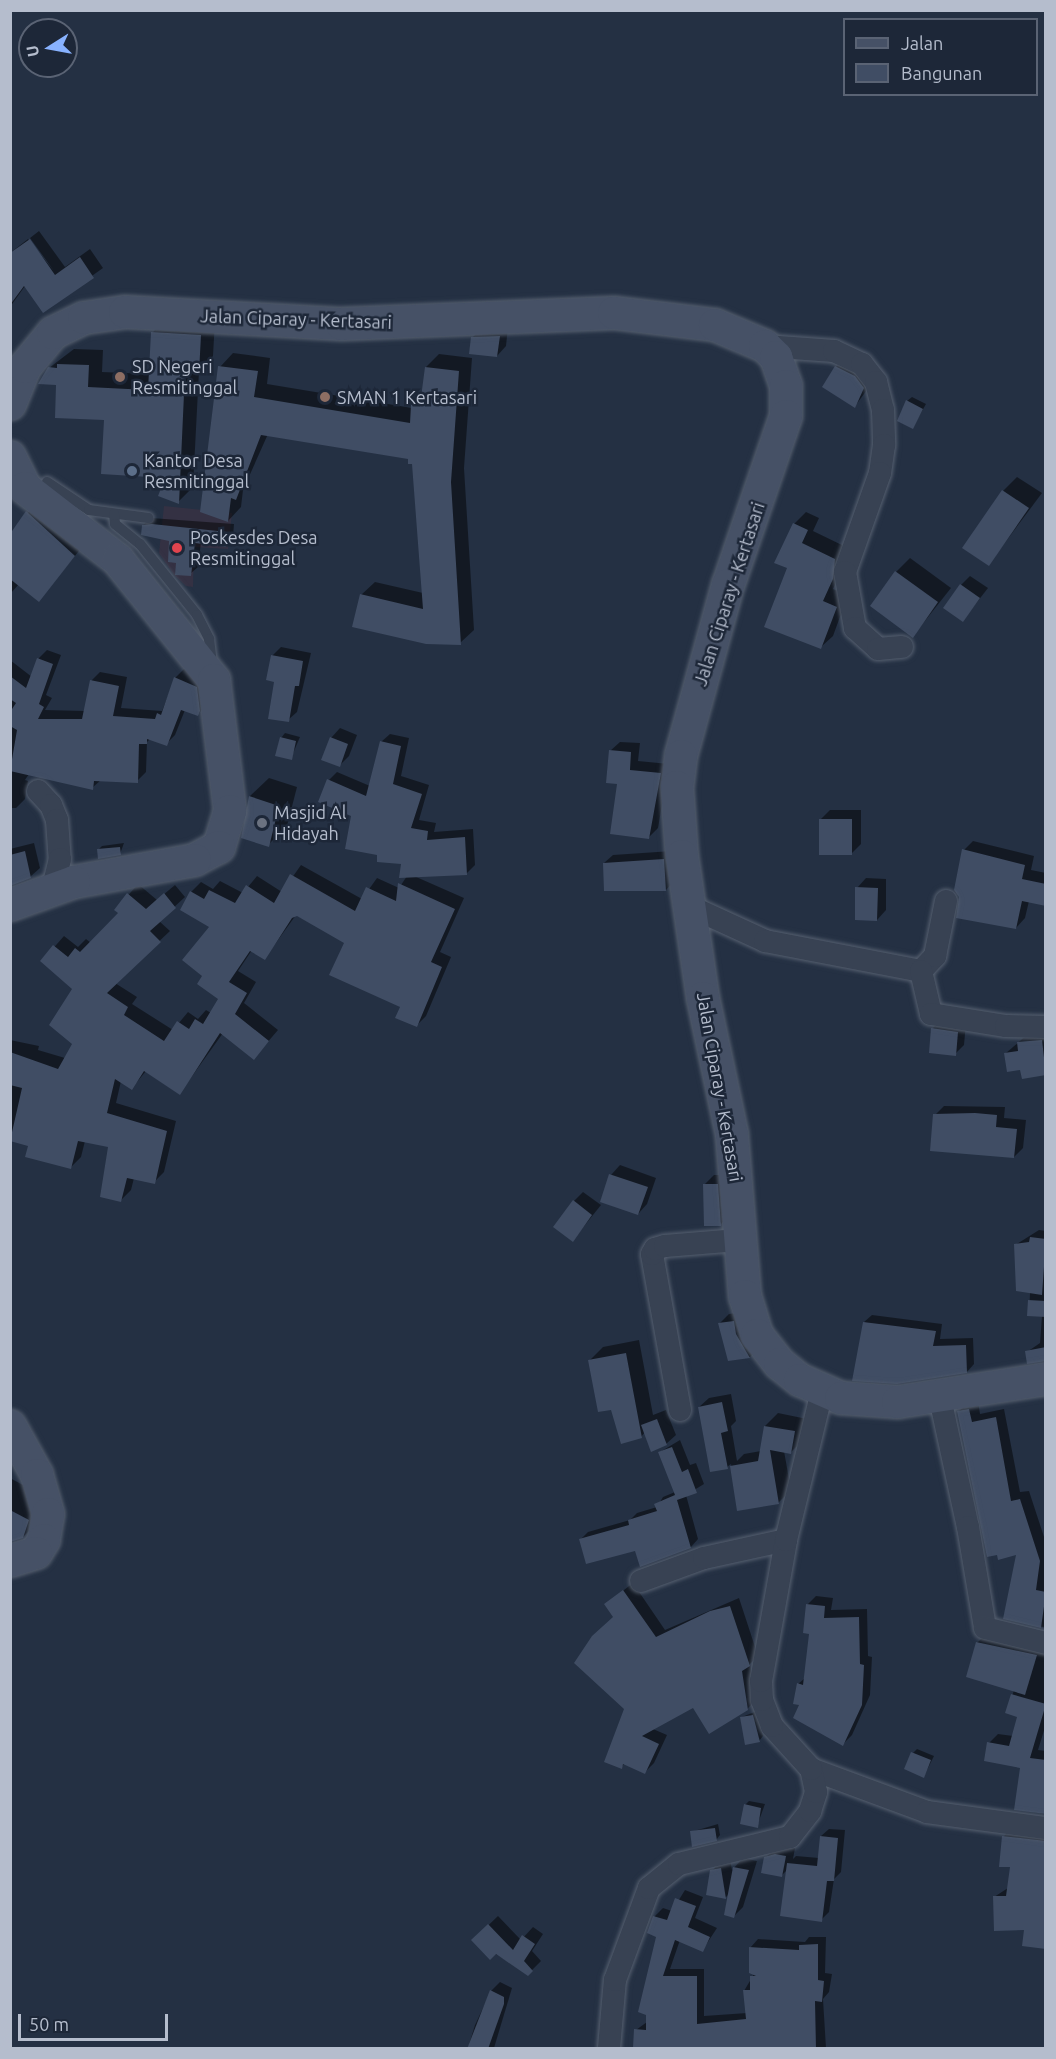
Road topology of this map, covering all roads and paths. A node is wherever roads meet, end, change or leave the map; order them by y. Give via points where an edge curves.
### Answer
1 (765, 346) junction
2 (10, 404) edge
3 (10, 457) edge
4 (47, 482) dead end
5 (114, 514) junction
6 (148, 518) dead end
7 (902, 647) dead end
8 (214, 680) junction
9 (38, 791) dead end
10 (52, 890) junction
11 (946, 901) dead end
12 (10, 905) edge
13 (689, 906) junction
14 (921, 971) junction
15 (1046, 1028) edge
16 (738, 1240) junction
17 (1046, 1379) edge
18 (822, 1391) junction
19 (940, 1398) junction
20 (680, 1410) dead end
21 (10, 1426) edge
22 (786, 1539) junction
23 (10, 1561) edge
24 (641, 1581) dead end
25 (1046, 1643) edge
26 (811, 1769) junction
27 (1046, 1828) edge
28 (609, 2049) edge

1 - 2 main road, Jalan Ciparay - Kertasari via 715,325 614,313 342,324 125,312 84,318 53,333 25,367
1 - 7 street via 834,351 862,364 876,382 883,410 883,454 845,572 855,628 878,648
1 - 13 main road, Jalan Ciparay - Kertasari via 776,357 788,402 728,585 681,756 679,814
3 - 8 main road via 25,488 118,560
4 - 5 lane via 89,510
5 - 6 lane
5 - 8 lane via 115,524 140,544 197,615 209,639
8 - 10 main road via 230,811 219,847 195,860 119,872
9 - 10 street via 51,804 57,820 60,859
10 - 12 main road
11 - 14 street via 935,956
13 - 14 street via 765,941
13 - 16 main road, Jalan Ciparay - Kertasari via 703,998 732,1135 739,1187
14 - 15 street via 931,1014
16 - 18 main road, Jalan Ciparay - Kertasari via 745,1296 757,1335 780,1364
16 - 20 street via 665,1246 652,1254
17 - 19 main road, Jalan Ciparay - Kertasari
18 - 19 main road, Jalan Ciparay - Kertasari via 874,1402
18 - 22 street
19 - 25 street via 985,1628
21 - 23 main road via 37,1475 48,1514 44,1540 36,1553
22 - 24 street via 704,1558
22 - 26 street via 761,1681 762,1700 772,1726
26 - 27 street via 927,1812
26 - 28 street via 816,1792 810,1811 790,1837 679,1864 649,1888 615,1980

